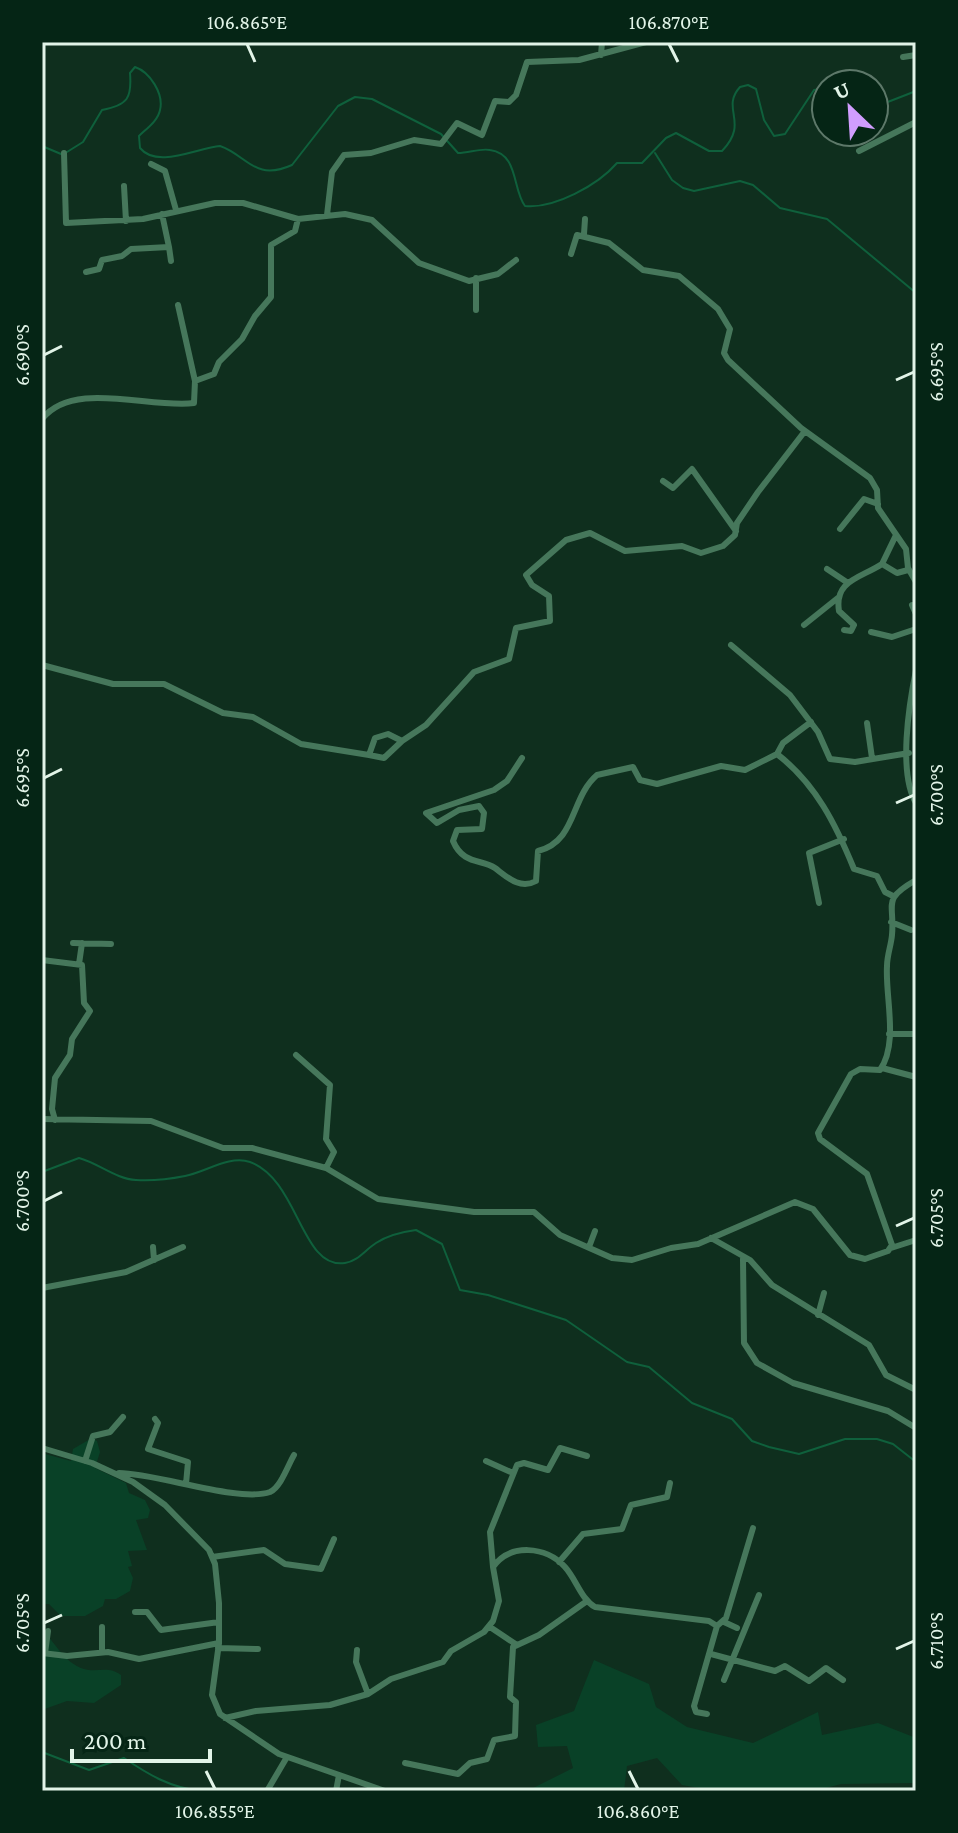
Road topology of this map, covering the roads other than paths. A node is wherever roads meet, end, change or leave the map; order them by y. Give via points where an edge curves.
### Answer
1 (602, 42) edge
2 (646, 42) edge
3 (601, 55) junction
4 (916, 55) edge
5 (903, 57) dead end
6 (916, 122) edge
7 (859, 151) dead end
8 (64, 153) dead end
9 (151, 164) dead end
10 (124, 186) dead end
11 (176, 210) junction
12 (162, 214) junction
13 (327, 215) junction
14 (298, 219) junction
15 (585, 219) dead end
16 (126, 221) junction
17 (584, 234) junction
18 (169, 247) junction
19 (571, 254) dead end
20 (516, 260) dead end
21 (171, 261) dead end
22 (86, 272) dead end
23 (476, 278) junction
24 (178, 305) dead end
25 (476, 310) dead end
26 (195, 381) junction
27 (42, 419) edge
28 (805, 431) junction
29 (663, 481) dead end
30 (878, 504) junction
31 (840, 529) dead end
32 (736, 531) junction
33 (896, 535) junction
34 (882, 564) junction
35 (827, 569) dead end
36 (908, 570) junction
37 (916, 582) edge
38 (848, 583) junction
39 (839, 597) junction
40 (912, 605) dead end
41 (916, 614) edge
42 (804, 625) dead end
43 (916, 629) edge
44 (844, 630) dead end
45 (871, 632) dead end
46 (731, 645) dead end
47 (42, 665) edge
48 (916, 670) edge
49 (811, 722) junction
50 (867, 723) dead end
51 (402, 741) junction
52 (909, 753) junction
53 (777, 754) junction
54 (369, 755) junction
55 (522, 758) dead end
56 (872, 758) junction
57 (916, 803) edge
58 (844, 839) junction
59 (916, 880) edge
60 (893, 896) junction
61 (819, 903) dead end
62 (891, 922) junction
63 (911, 930) dead end
64 (73, 943) dead end
65 (82, 943) junction
66 (111, 944) dead end
67 (42, 960) edge
68 (79, 964) junction
69 (889, 1034) junction
70 (916, 1034) edge
71 (296, 1055) dead end
72 (882, 1068) junction
73 (916, 1077) edge
74 (42, 1119) edge
75 (55, 1120) junction
76 (326, 1168) junction
77 (595, 1231) dead end
78 (711, 1238) junction
79 (916, 1240) edge
80 (153, 1247) dead end
81 (183, 1247) dead end
82 (589, 1247) junction
83 (891, 1248) junction
84 (743, 1259) junction
85 (154, 1260) junction
86 (42, 1288) edge
87 (824, 1293) dead end
88 (818, 1315) junction
89 (916, 1390) edge
90 (123, 1417) dead end
91 (155, 1419) dead end
92 (916, 1428) edge
93 (42, 1448) edge
94 (294, 1455) dead end
95 (587, 1456) dead end
96 (85, 1461) junction
97 (486, 1461) dead end
98 (115, 1473) junction
99 (513, 1473) junction
100 (670, 1483) dead end
101 (186, 1484) junction
102 (753, 1528) dead end
103 (334, 1539) dead end
104 (212, 1557) junction
105 (559, 1562) junction
106 (493, 1567) junction
107 (759, 1595) dead end
108 (587, 1601) junction
109 (135, 1612) dead end
110 (219, 1622) junction
111 (720, 1624) junction
112 (102, 1627) dead end
113 (490, 1627) junction
114 (737, 1628) dead end
115 (48, 1631) dead end
116 (219, 1645) junction
117 (517, 1645) junction
118 (258, 1649) dead end
119 (357, 1650) dead end
120 (102, 1652) junction
121 (44, 1653) edge
122 (711, 1654) junction
123 (732, 1659) junction
124 (724, 1680) dead end
125 (843, 1680) dead end
126 (42, 1687) edge
127 (42, 1694) edge
128 (368, 1694) junction
129 (707, 1714) dead end
130 (225, 1718) junction
131 (287, 1757) junction
132 (405, 1763) dead end
133 (339, 1775) junction
134 (267, 1791) edge
135 (336, 1791) edge
136 (385, 1791) edge

1 - 3 street
2 - 3 street
3 - 13 street via 527,62 516,95 509,102 495,101 483,134 457,123 447,139 414,140 340,157 332,172
4 - 5 street
6 - 7 street
8 - 16 street via 65,222
9 - 11 street via 165,171
10 - 16 street
11 - 12 street
11 - 14 street via 243,203
12 - 16 street
12 - 18 street
13 - 14 street
13 - 23 street via 372,220 428,268 469,281
14 - 26 street via 295,231 271,245 271,297 219,362 217,373
15 - 17 street
17 - 19 street via 577,235
17 - 28 street via 613,245 643,270 679,276 718,309 730,329 724,356
18 - 21 street
18 - 22 street via 131,249
20 - 23 street via 498,274
23 - 25 street
24 - 26 street
26 - 27 street via 194,403 78,400 60,403
28 - 30 street via 865,471 877,490
28 - 32 street via 758,492
29 - 32 street via 673,488 692,469
30 - 31 street via 864,499
30 - 33 street
32 - 51 street via 728,544 701,553 682,546 620,550 590,533 566,540 526,575 549,596 550,621 514,629 509,659 474,672 426,725
33 - 34 street
33 - 36 street via 906,549
34 - 36 street via 897,573
34 - 38 street
35 - 38 street
36 - 37 street
38 - 39 street
39 - 42 street
39 - 44 street via 839,611 854,625 851,631
40 - 41 street
43 - 45 street via 892,637
46 - 49 street via 787,692
47 - 54 street via 113,684 164,684 223,713 253,717 301,744
48 - 52 street via 908,708
49 - 53 street
49 - 56 street via 830,759
50 - 56 street
51 - 54 street via 384,758
51 - 54 street via 379,735
52 - 56 street
52 - 57 street via 909,788
53 - 55 street via 745,770 715,767 657,784 640,780 633,767 597,775 580,798 566,833 538,851 538,876 527,885 476,864 455,847 457,830 484,826 479,806 437,823 426,813 494,790
53 - 58 street via 808,784
58 - 60 street via 854,869 877,876
58 - 61 street via 809,853
59 - 60 street
60 - 62 street
62 - 63 street
62 - 69 street
64 - 65 street
65 - 66 street
65 - 68 street
67 - 68 street
68 - 75 street via 90,1013 55,1078
69 - 70 street
69 - 72 street
71 - 76 street via 330,1085 326,1139 334,1152
72 - 73 street
72 - 83 street via 851,1074 818,1133 867,1174
74 - 75 street
75 - 76 street via 151,1121 223,1148 252,1148
76 - 82 street via 378,1199 474,1212 534,1212 554,1232
77 - 82 street
78 - 82 street via 638,1260 612,1258
78 - 83 street via 800,1203 813,1209 850,1255 865,1259
78 - 84 street
79 - 83 street
80 - 85 street
81 - 85 street
84 - 88 street
84 - 92 street via 744,1343 757,1363 793,1383 888,1411
85 - 86 street via 126,1272
87 - 88 street
88 - 89 street via 869,1345 886,1375
90 - 96 street via 110,1432 93,1436
91 - 101 street via 148,1449 188,1462
93 - 96 street
94 - 101 street via 269,1492
95 - 99 street via 560,1448 548,1470 520,1463
96 - 98 street
97 - 99 street
98 - 101 street
98 - 104 street via 165,1505 193,1530
99 - 106 street via 490,1532
100 - 105 street via 667,1497 631,1505 622,1529 583,1534
102 - 111 street
103 - 104 street via 321,1569 285,1564 264,1550
104 - 110 street
105 - 106 street via 519,1550
105 - 108 street
106 - 113 street via 499,1604
107 - 123 street
108 - 111 street via 600,1609
108 - 117 street
109 - 110 street via 147,1612 161,1630
110 - 116 street
111 - 114 street
111 - 122 street
112 - 120 street
113 - 117 street
113 - 128 street via 451,1651 443,1662 391,1679
115 - 121 street
116 - 118 street
116 - 120 street via 139,1659
116 - 130 street via 212,1695
117 - 132 street via 512,1649 510,1697 516,1702 515,1736 494,1740 487,1759 472,1761 458,1774
119 - 128 street
120 - 121 street
122 - 123 street
122 - 129 street via 694,1706 696,1712
123 - 124 street
123 - 125 street via 775,1671 785,1666 811,1681 826,1668
126 - 127 street
128 - 130 street via 305,1709
130 - 131 street
131 - 133 street
131 - 134 street
133 - 135 street
133 - 136 street

